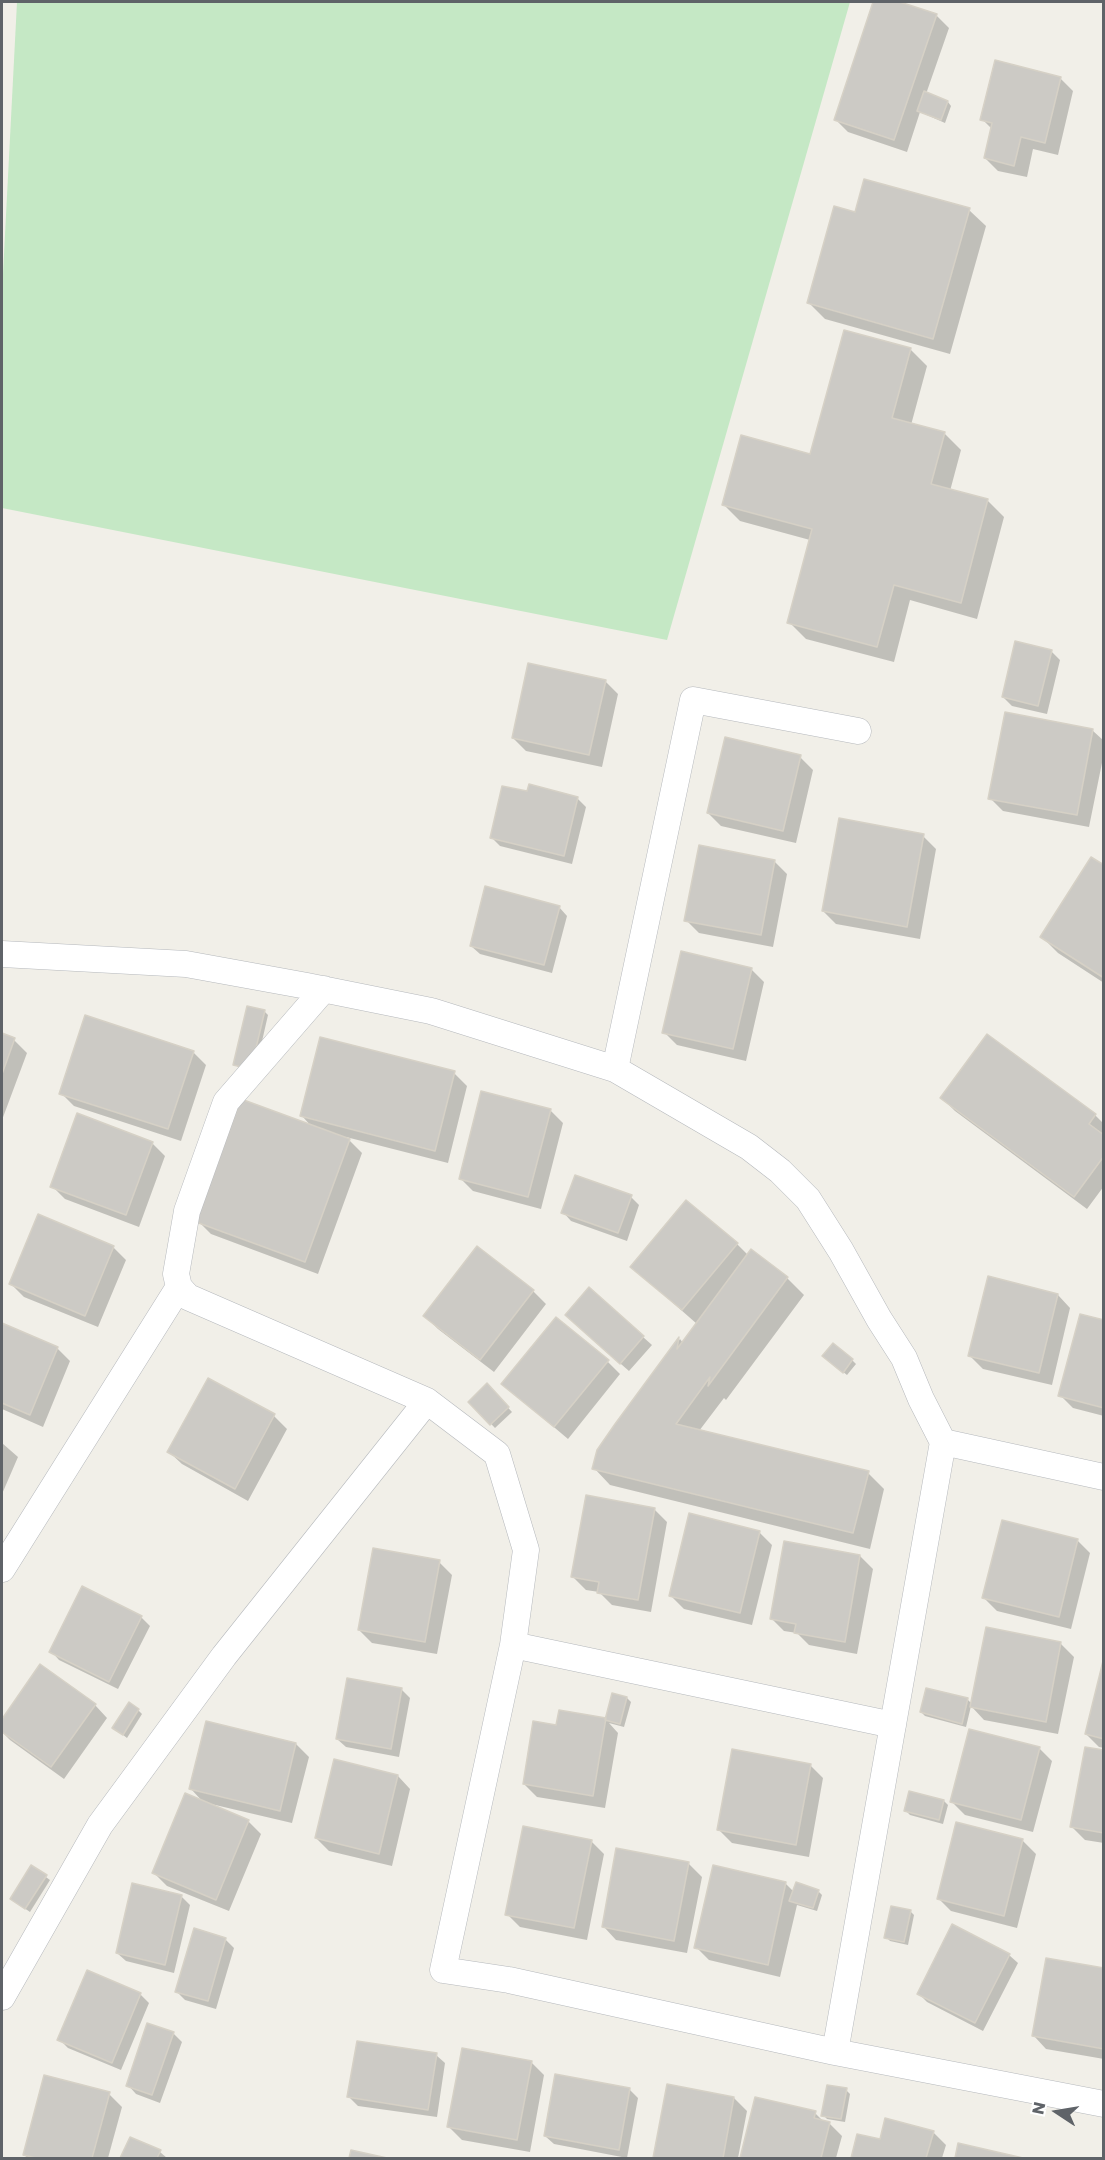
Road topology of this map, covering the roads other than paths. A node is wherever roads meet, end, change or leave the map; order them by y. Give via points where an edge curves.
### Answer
1 (858, 731) dead end
2 (2, 954) edge
3 (324, 989) junction
4 (615, 1069) junction
5 (178, 1287) junction
6 (428, 1401) junction
7 (943, 1442) junction
8 (1104, 1477) edge
9 (2, 1569) edge
10 (513, 1645) junction
11 (893, 1725) junction
12 (2, 1997) edge
13 (835, 2052) junction
14 (1104, 2104) edge

1 - 4 street via 693,700
2 - 3 street via 186,964
3 - 4 street via 432,1011
3 - 5 street via 226,1102 187,1211 176,1274
4 - 7 street via 749,1147 808,1199 903,1358
5 - 6 street via 188,1297
5 - 9 street
6 - 10 street via 497,1454 526,1550
6 - 12 street via 224,1656 107,1816
7 - 8 street
7 - 11 street
10 - 11 street
10 - 13 street via 443,1970 510,1980
11 - 13 street
13 - 14 street

